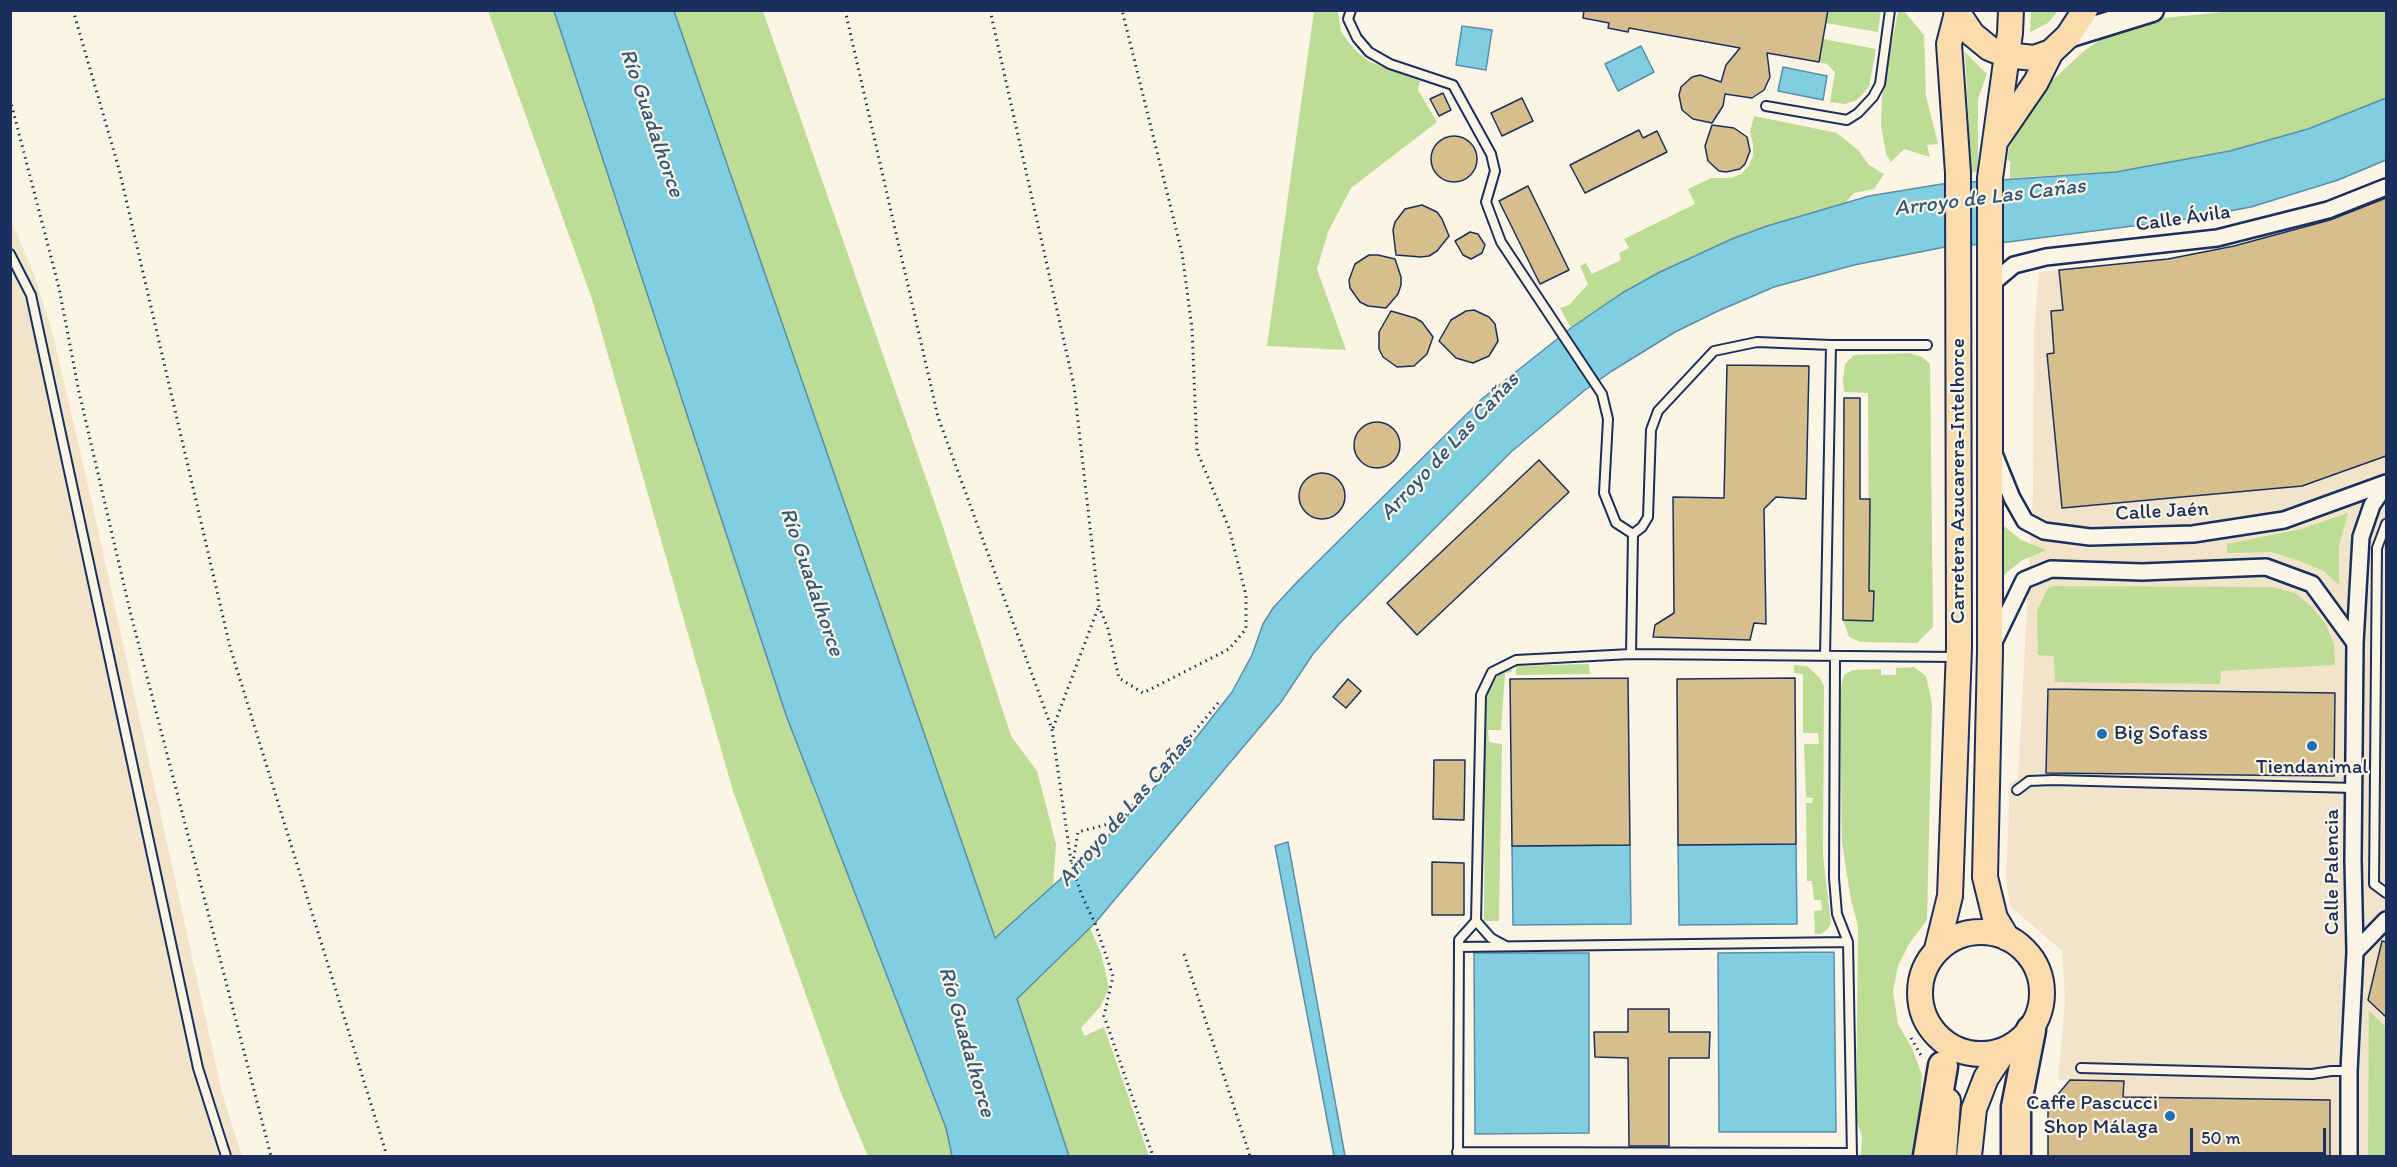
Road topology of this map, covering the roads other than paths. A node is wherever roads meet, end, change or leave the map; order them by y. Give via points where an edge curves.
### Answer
1 (1351, 10) edge
2 (1890, 10) edge
3 (2010, 10) edge
4 (2085, 10) edge
5 (2152, 10) edge
6 (1956, 12) edge
7 (2059, 44) junction
8 (2006, 55) junction
9 (1766, 106) dead end
10 (1995, 142) junction
11 (2386, 187) edge
12 (10, 254) edge
13 (1989, 286) junction
14 (1831, 345) junction
15 (1927, 345) dead end
16 (1989, 440) junction
17 (2386, 484) edge
18 (2386, 524) edge
19 (1633, 534) junction
20 (2355, 643) junction
21 (1990, 651) junction
22 (1631, 654) junction
23 (1825, 656) junction
24 (1835, 656) junction
25 (1958, 657) junction
26 (2354, 788) junction
27 (2017, 790) dead end
28 (2386, 893) edge
29 (2386, 920) edge
30 (1476, 921) junction
31 (2007, 938) junction
32 (1848, 942) junction
33 (1506, 946) junction
34 (1459, 947) junction
35 (1937, 949) junction
36 (2355, 952) junction
37 (2031, 1030) junction
38 (1936, 1036) junction
39 (2004, 1051) junction
40 (1943, 1066) junction
41 (2080, 1068) dead end
42 (2349, 1071) junction
43 (1458, 1154) edge
44 (1852, 1155) edge
45 (226, 1156) edge
46 (1928, 1156) edge
47 (1944, 1156) edge
48 (1969, 1156) edge
49 (2016, 1156) edge
50 (2349, 1156) edge

1 - 19 lane via 1348,19 1369,52 1390,64 1454,85 1496,171 1486,202 1492,224 1602,394 1608,419 1604,493 1616,523
2 - 9 lane via 1880,84 1858,113 1847,120
3 - 8 main road, Carretera Azucarera-Intelhorce
4 - 7 main road
5 - 7 main road
6 - 8 main road via 1972,34
6 - 25 main road, Carretera Azucarera-Intelhorce via 1949,44 1958,173
7 - 8 main road via 2034,58
7 - 10 main road
8 - 10 main road, Carretera Azucarera-Intelhorce
10 - 13 main road, Carretera Azucarera-Intelhorce via 1990,178
11 - 13 street, Calle Ávila via 2328,210 2217,238 2046,257 2014,265
12 - 45 lane via 31,295 198,1068
13 - 16 main road, Carretera Azucarera-Intelhorce
14 - 15 lane
14 - 19 lane via 1757,342 1714,351 1658,411 1651,430 1648,517
14 - 23 lane
16 - 17 street, Calle Jaén via 2025,521 2044,531 2090,537 2193,534 2284,520
16 - 21 main road, Carretera Azucarera-Intelhorce
17 - 20 street, Calle Palencia via 2372,505 2361,537
18 - 28 lane via 2377,548 2374,874 2374,884
19 - 22 lane
20 - 21 street via 2312,584 2266,567 2142,572 2051,569 2024,580
20 - 26 street, Calle Palencia
21 - 31 main road, Carretera Azucarera-Intelhorce via 1984,877 1995,918
22 - 23 lane
22 - 30 lane via 1516,660 1492,672 1481,695
23 - 24 lane
24 - 25 lane
24 - 32 lane via 1834,878 1837,914
25 - 35 main road, Carretera Azucarera-Intelhorce via 1950,896
26 - 27 lane via 2053,780 2029,781
26 - 36 street, Calle Palencia
29 - 36 street
30 - 33 lane via 1491,938
30 - 34 lane via 1459,940
31 - 35 main road via 1981,931 1957,936
31 - 37 main road via 2025,950 2038,970 2043,994
32 - 33 lane
32 - 44 lane
33 - 34 lane
34 - 43 lane
35 - 38 main road via 1923,969 1919,993 1923,1016
36 - 42 street, Calle Palencia
37 - 39 main road
37 - 49 highway via 2016,1107
38 - 39 main road via 1957,1050 1980,1055
38 - 40 main road
39 - 48 main road via 1986,1078 1974,1109
40 - 46 highway
40 - 47 main road via 1948,1106
41 - 42 lane via 2312,1074
42 - 50 street, Calle Palencia
43 - 44 lane

